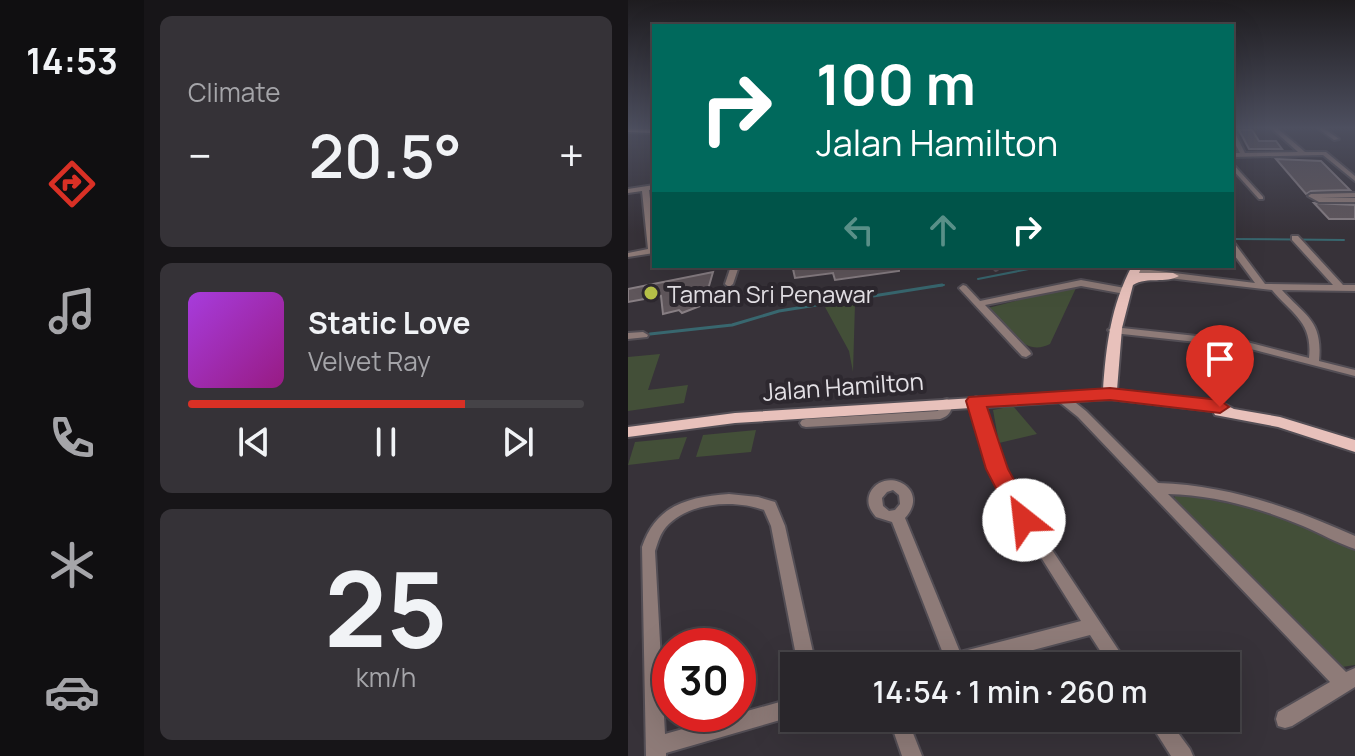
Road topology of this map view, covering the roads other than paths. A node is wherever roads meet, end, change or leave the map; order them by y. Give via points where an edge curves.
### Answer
1 (1335, 162) edge
2 (1234, 167) edge
3 (1355, 179) edge
4 (649, 188) edge
5 (628, 191) edge
6 (1355, 197) edge
7 (1261, 198) dead end
8 (651, 221) edge
9 (1297, 240) dead end
10 (1234, 249) edge
11 (652, 251) edge
12 (628, 255) edge
13 (734, 268) edge
14 (1138, 268) edge
15 (1169, 276) junction
16 (729, 284) dead end
17 (1126, 287) junction
18 (1262, 287) junction
19 (963, 288) dead end
20 (1275, 288) junction
21 (1341, 288) junction
22 (1355, 288) edge
23 (978, 304) junction
24 (1113, 330) junction
25 (643, 335) dead end
26 (628, 336) edge
27 (1026, 354) dead end
28 (1314, 361) junction
29 (1355, 373) edge
30 (1110, 394) junction
31 (1062, 398) junction
32 (976, 401) junction
33 (947, 403) junction
34 (1084, 405) junction
35 (1228, 411) junction
36 (806, 423) dead end
37 (628, 432) edge
38 (1355, 446) edge
39 (1154, 488) junction
40 (897, 516) dead end
41 (1355, 543) edge
42 (1093, 626) junction
43 (804, 652) edge
44 (943, 652) edge
45 (993, 652) edge
46 (1111, 652) edge
47 (1350, 680) edge
48 (780, 711) edge
49 (1285, 719) dead end
50 (903, 732) edge
51 (1166, 732) edge
52 (656, 751) edge
53 (912, 756) edge
54 (1183, 756) edge

1 - 3 street
2 - 7 street
4 - 5 street
4 - 8 street
6 - 6 street via 1311,196 1319,200
9 - 21 street
10 - 18 street
11 - 12 street
13 - 16 street
14 - 15 main road
14 - 17 main road
15 - 17 main road via 1140,276
15 - 18 street
17 - 23 street via 1081,283
17 - 24 main road
18 - 20 street
19 - 23 street
20 - 21 street
20 - 28 street via 1307,318 1316,337
21 - 22 street
23 - 27 street
24 - 28 street via 1243,344
24 - 30 main road
25 - 26 street
28 - 29 street
30 - 31 main road, Jalan Hamilton
30 - 34 main road
30 - 35 main road, Jalan Hamilton
31 - 32 main road, Jalan Hamilton
31 - 34 main road, Jalan Hamilton
32 - 33 main road, Jalan Hamilton
32 - 42 street via 1012,500
33 - 36 street via 940,415
33 - 37 main road, Jalan Hamilton via 735,418
34 - 35 main road, Jalan Hamilton
34 - 39 street
35 - 38 main road, Jalan Hamilton
39 - 41 street via 1191,489 1249,501
39 - 47 street
40 - 44 street
42 - 45 street
42 - 46 street
43 - 52 street via 770,506 754,498 704,502 663,520 648,551
47 - 49 street
48 - 52 street
50 - 53 street
51 - 54 street

